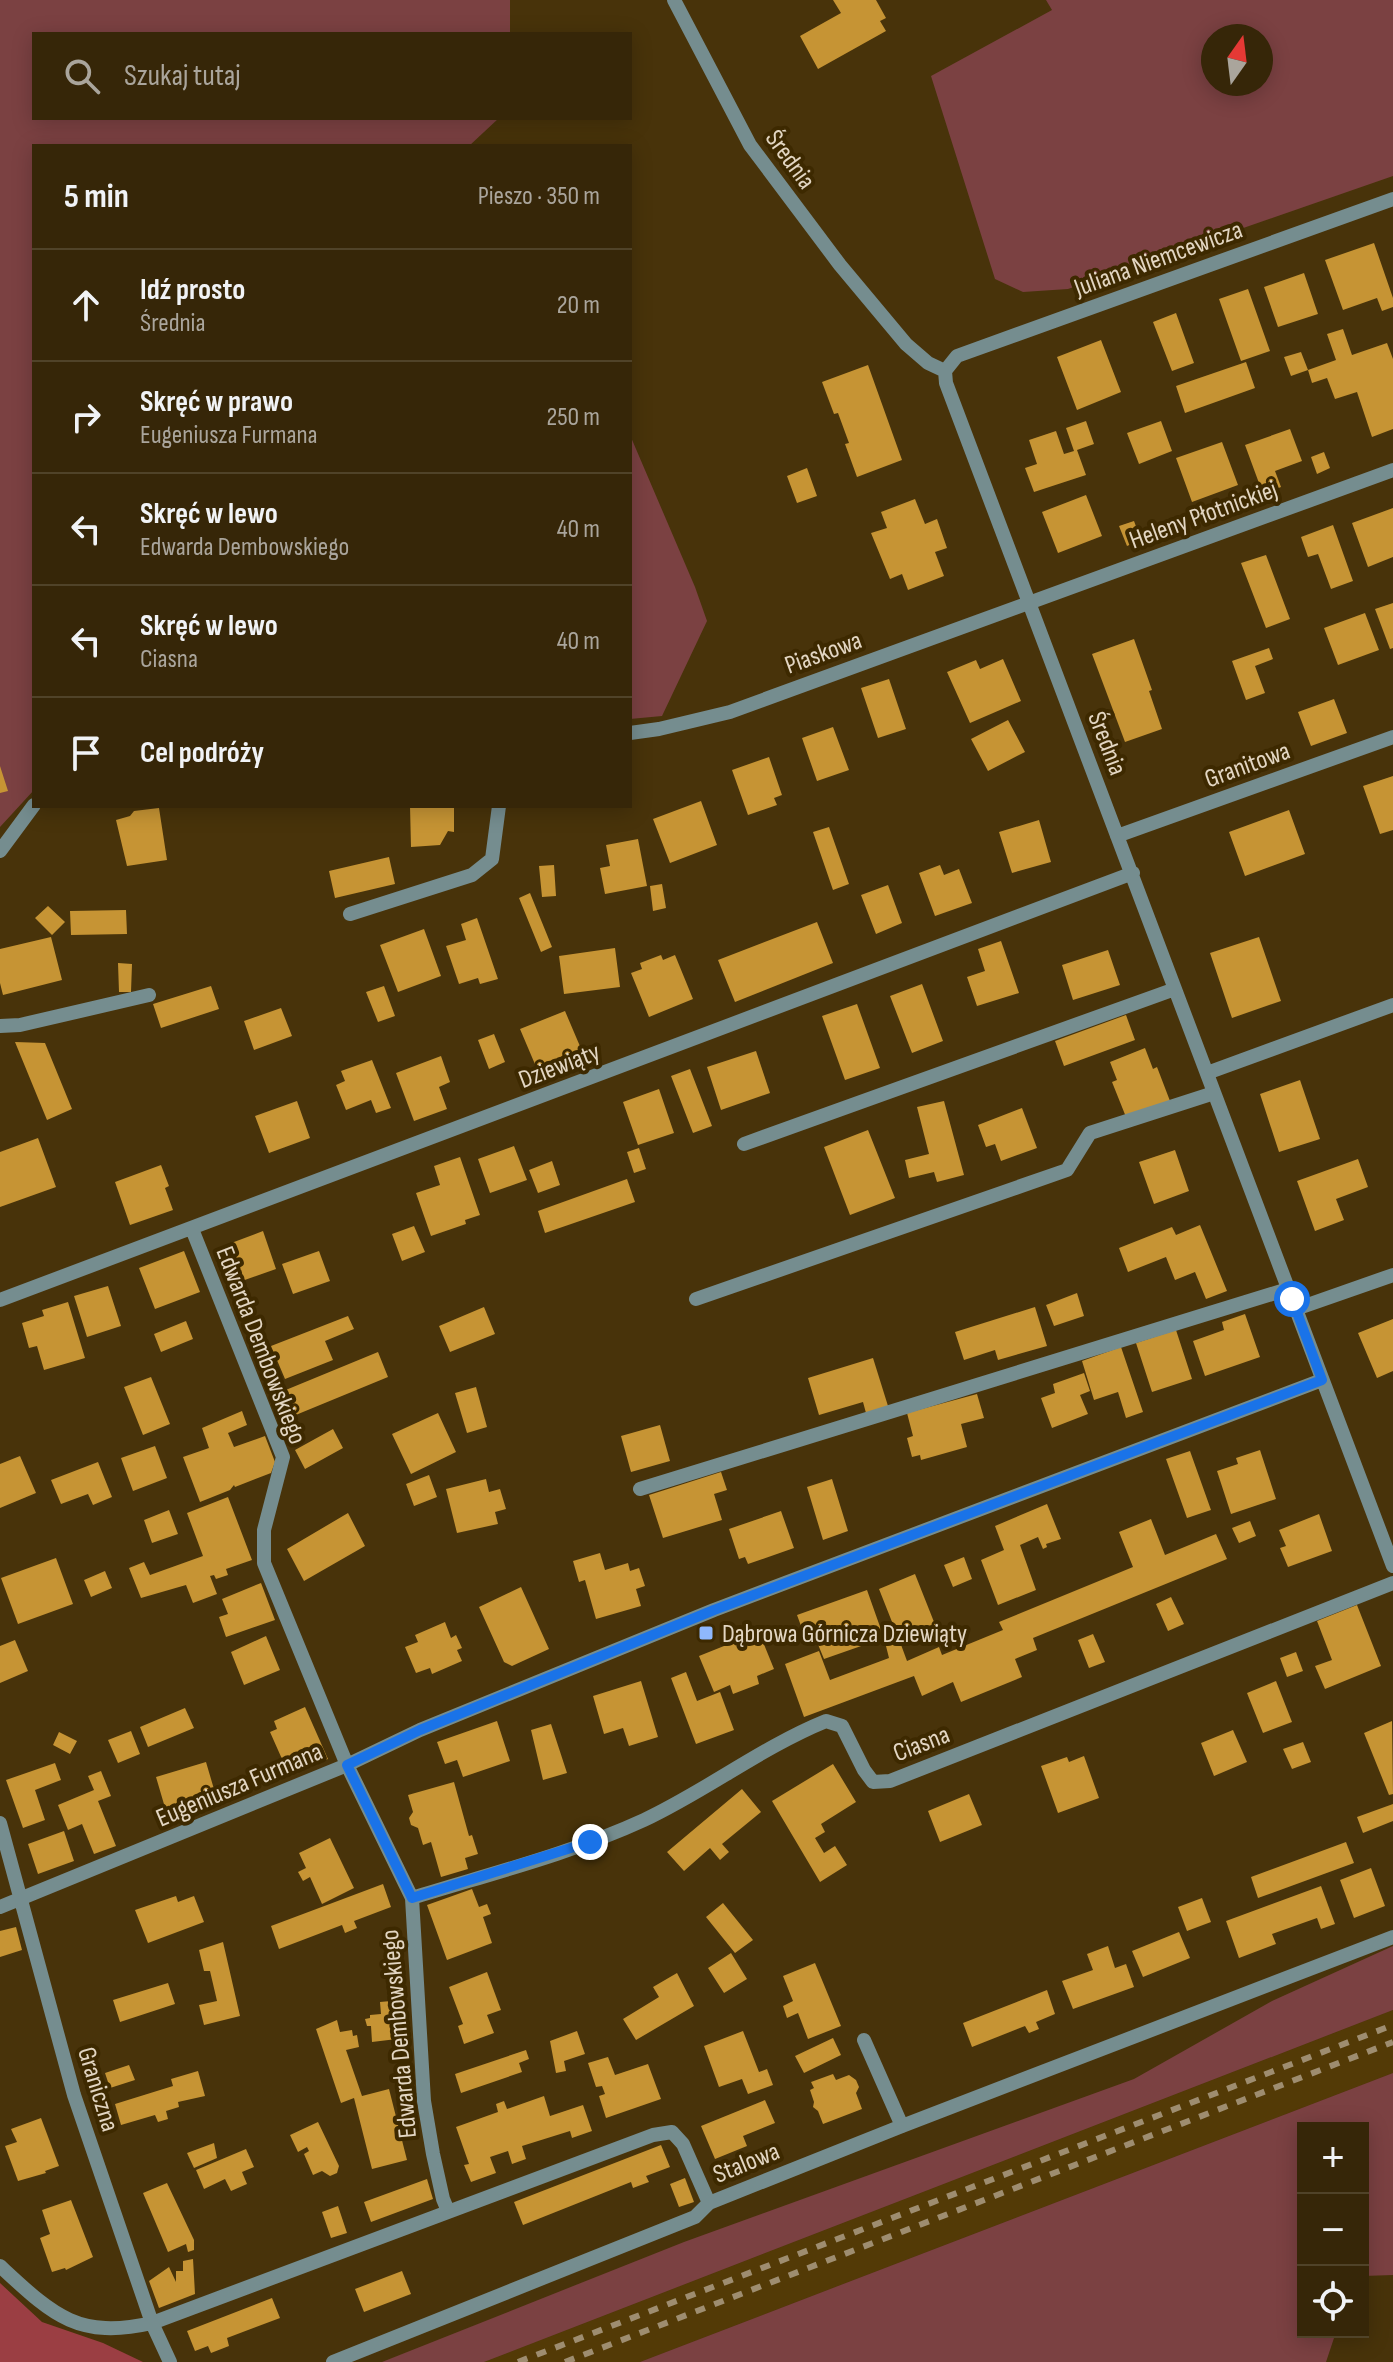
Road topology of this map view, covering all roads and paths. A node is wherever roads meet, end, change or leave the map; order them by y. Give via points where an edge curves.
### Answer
1 (674, 0) edge
2 (1393, 199) edge
3 (945, 371) junction
4 (1393, 470) edge
5 (1029, 602) junction
6 (632, 733) edge
7 (1393, 737) edge
8 (32, 808) edge
9 (499, 808) edge
10 (1117, 836) junction
11 (0, 851) edge
12 (1133, 873) junction
13 (350, 914) dead end
14 (1175, 989) junction
15 (149, 995) dead end
16 (1393, 1005) edge
17 (0, 1026) edge
18 (1207, 1073) junction
19 (1214, 1093) junction
20 (744, 1144) dead end
21 (192, 1229) junction
22 (1393, 1275) edge
23 (1288, 1289) junction
24 (696, 1299) dead end
25 (0, 1300) edge
26 (1296, 1309) junction
27 (1322, 1380) junction
28 (640, 1489) dead end
29 (1393, 1566) edge
30 (1393, 1583) edge
31 (347, 1765) junction
32 (0, 1823) edge
33 (412, 1898) junction
34 (23, 1900) junction
35 (0, 1907) edge
36 (1393, 1937) edge
37 (864, 2040) dead end
38 (902, 2126) junction
39 (709, 2203) junction
40 (448, 2211) junction
41 (0, 2266) edge
42 (152, 2323) junction
43 (170, 2362) edge
44 (333, 2362) edge

1 - 3 street, Średnia via 750,145 906,344
2 - 3 street, Juliana Niemcewicza via 957,356
3 - 5 street, Średnia
4 - 5 street, Heleny Płotnickiej
5 - 6 street, Piaskowa via 730,712
5 - 10 street, Średnia
7 - 10 street, Granitowa
8 - 11 street
9 - 13 street via 492,859 472,875
10 - 12 street, Średnia
12 - 14 street, Średnia
12 - 21 street, Dziewiąty
14 - 18 street, Średnia
14 - 20 street
15 - 17 street
16 - 18 street
18 - 19 street, Średnia
19 - 23 street, Średnia
19 - 24 street via 1090,1133 1067,1170
21 - 25 street, Dziewiąty
21 - 31 street, Edwarda Dembowskiego via 283,1457 264,1530 264,1563
22 - 26 street
23 - 26 street, Średnia
23 - 28 street
26 - 27 street, Średnia
27 - 29 street, Średnia
27 - 31 street, Eugeniusza Furmana via 714,1610
30 - 33 street, Ciasna via 890,1781 873,1782 842,1726 826,1721 645,1820
31 - 33 street, Edwarda Dembowskiego
31 - 34 street, Eugeniusza Furmana
32 - 34 street, Graniczna
33 - 40 street, Edwarda Dembowskiego via 424,2101
34 - 35 street, Eugeniusza Furmana
34 - 42 street, Graniczna via 74,2095
36 - 38 street, Stalowa
37 - 38 street
38 - 39 street, Stalowa
39 - 40 street, Stalowa via 683,2144 672,2132
39 - 44 street via 695,2217
40 - 42 street, Stalowa
41 - 42 street, Stalowa via 71,2322 127,2329
42 - 43 street, Graniczna

